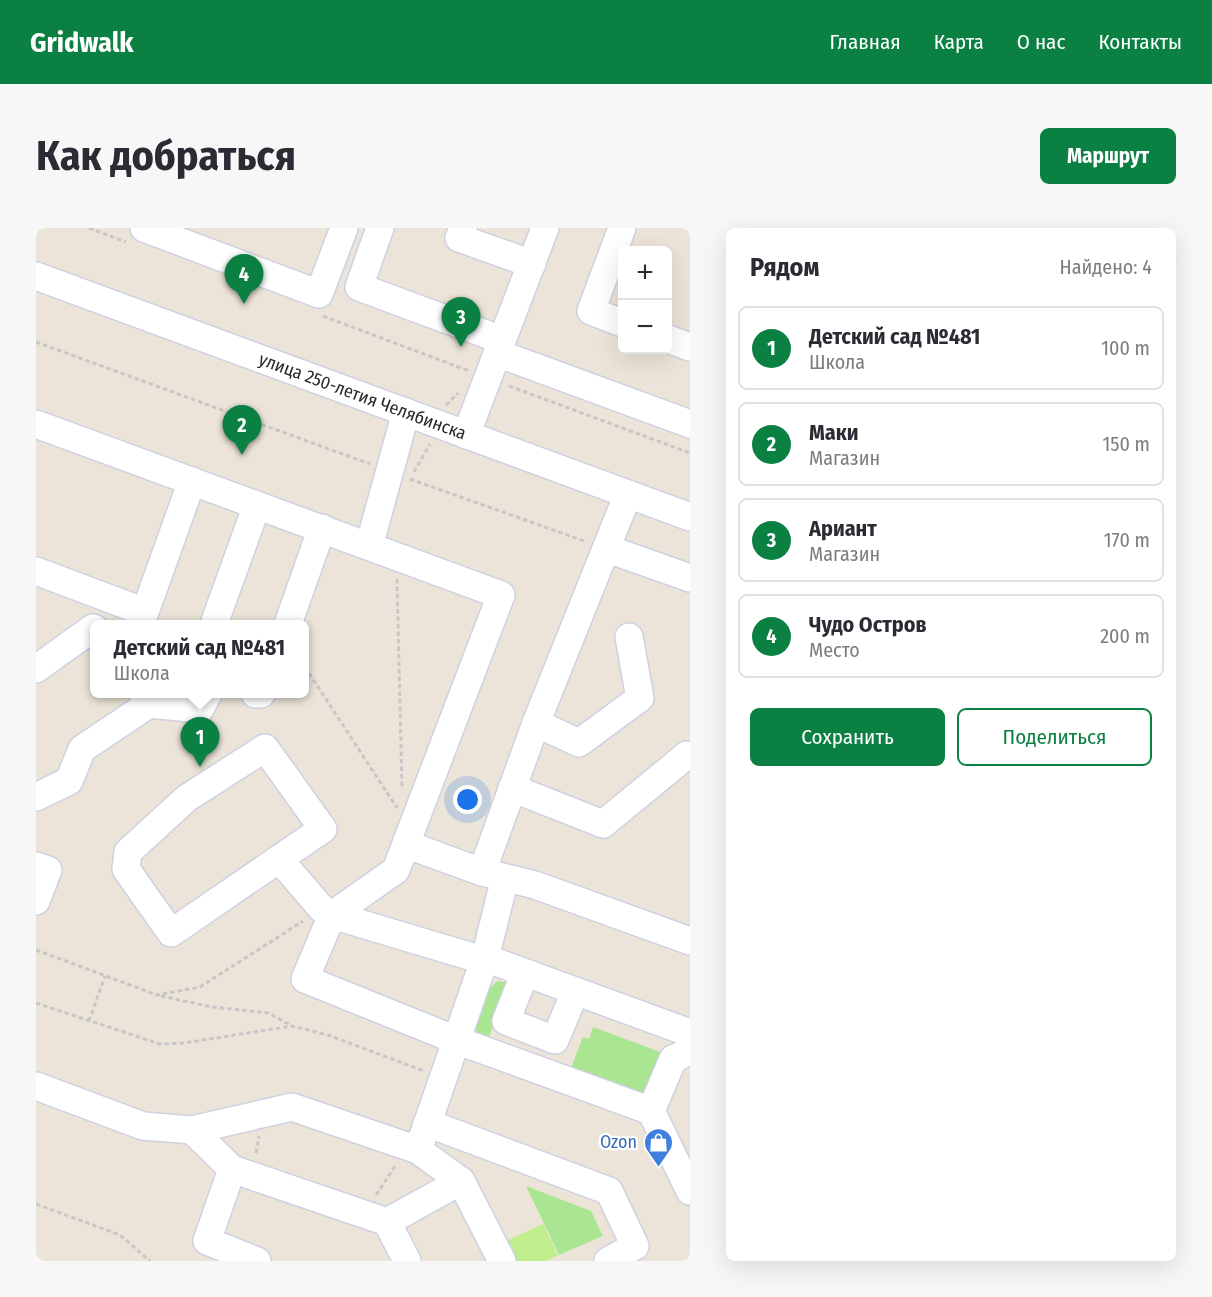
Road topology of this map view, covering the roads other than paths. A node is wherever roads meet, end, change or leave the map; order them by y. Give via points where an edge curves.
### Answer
1 (344, 228) edge
2 (380, 228) edge
3 (463, 228) edge
4 (545, 228) edge
5 (621, 228) edge
6 (138, 236) edge
7 (532, 264) junction
8 (36, 276) edge
9 (618, 321) edge
10 (672, 340) edge
11 (500, 346) junction
12 (690, 347) edge
13 (406, 412) junction
14 (36, 424) edge
15 (690, 424) edge
16 (466, 435) junction
17 (192, 481) junction
18 (628, 494) junction
19 (257, 505) junction
20 (690, 517) edge
21 (322, 528) junction
22 (369, 546) junction
23 (608, 549) junction
24 (36, 571) edge
25 (690, 578) edge
26 (215, 620) edge
27 (289, 620) edge
28 (90, 630) edge
29 (629, 637) dead end
30 (36, 669) edge
31 (206, 698) edge
32 (146, 699) edge
33 (536, 723) junction
34 (690, 757) edge
35 (512, 788) junction
36 (36, 797) edge
37 (408, 845) junction
38 (279, 859) junction
39 (36, 866) edge
40 (493, 875) junction
41 (36, 901) edge
42 (327, 912) junction
43 (690, 942) edge
44 (477, 957) junction
45 (525, 973) junction
46 (575, 992) junction
47 (690, 1033) edge
48 (456, 1040) junction
49 (690, 1051) edge
50 (36, 1086) edge
51 (651, 1111) junction
52 (427, 1123) junction
53 (192, 1130) junction
54 (413, 1148) junction
55 (242, 1173) junction
56 (461, 1181) junction
57 (690, 1191) edge
58 (375, 1218) junction
59 (257, 1261) edge
60 (407, 1261) edge
61 (502, 1261) edge
62 (608, 1261) edge

1 - 6 street via 319,294
2 - 11 street via 359,287
3 - 7 street via 459,238
4 - 7 street
5 - 9 street via 591,311
7 - 11 street
8 - 13 street, улица 250-летия Челябинска
10 - 12 street
11 - 15 street
11 - 16 street
13 - 16 street, улица 250-летия Челябинска
13 - 22 street
14 - 17 street
16 - 18 street, улица 250-летия Челябинска
17 - 19 street
17 - 24 street via 145,612
18 - 20 street, улица 250-летия Челябинска
18 - 23 street
19 - 21 street
19 - 26 street
21 - 22 street
21 - 27 street
22 - 37 street via 501,595
23 - 25 street
23 - 33 street
28 - 30 street
29 - 33 street via 640,698 579,743
31 - 32 street via 200,709
32 - 36 street via 82,749 69,781
33 - 35 street
34 - 35 street via 687,755 603,824
35 - 40 street
37 - 40 street
37 - 42 street via 396,870
38 - 38 street via 323,829 265,748 187,798 128,852 126,868 171,933
38 - 42 street
39 - 41 street via 48,870
40 - 43 street via 535,885
40 - 44 street
42 - 44 street
42 - 48 street via 305,979
44 - 45 street
44 - 48 street
45 - 46 street
45 - 46 street via 506,1021 555,1040
46 - 47 street
48 - 51 street
48 - 52 street
49 - 51 street via 674,1059
50 - 53 street via 143,1126
51 - 57 street
52 - 54 street
52 - 62 street via 609,1191 635,1246
53 - 54 street via 292,1107
53 - 55 street
54 - 56 street
55 - 58 street
55 - 59 street via 207,1241
56 - 58 street
56 - 61 street
58 - 60 street

